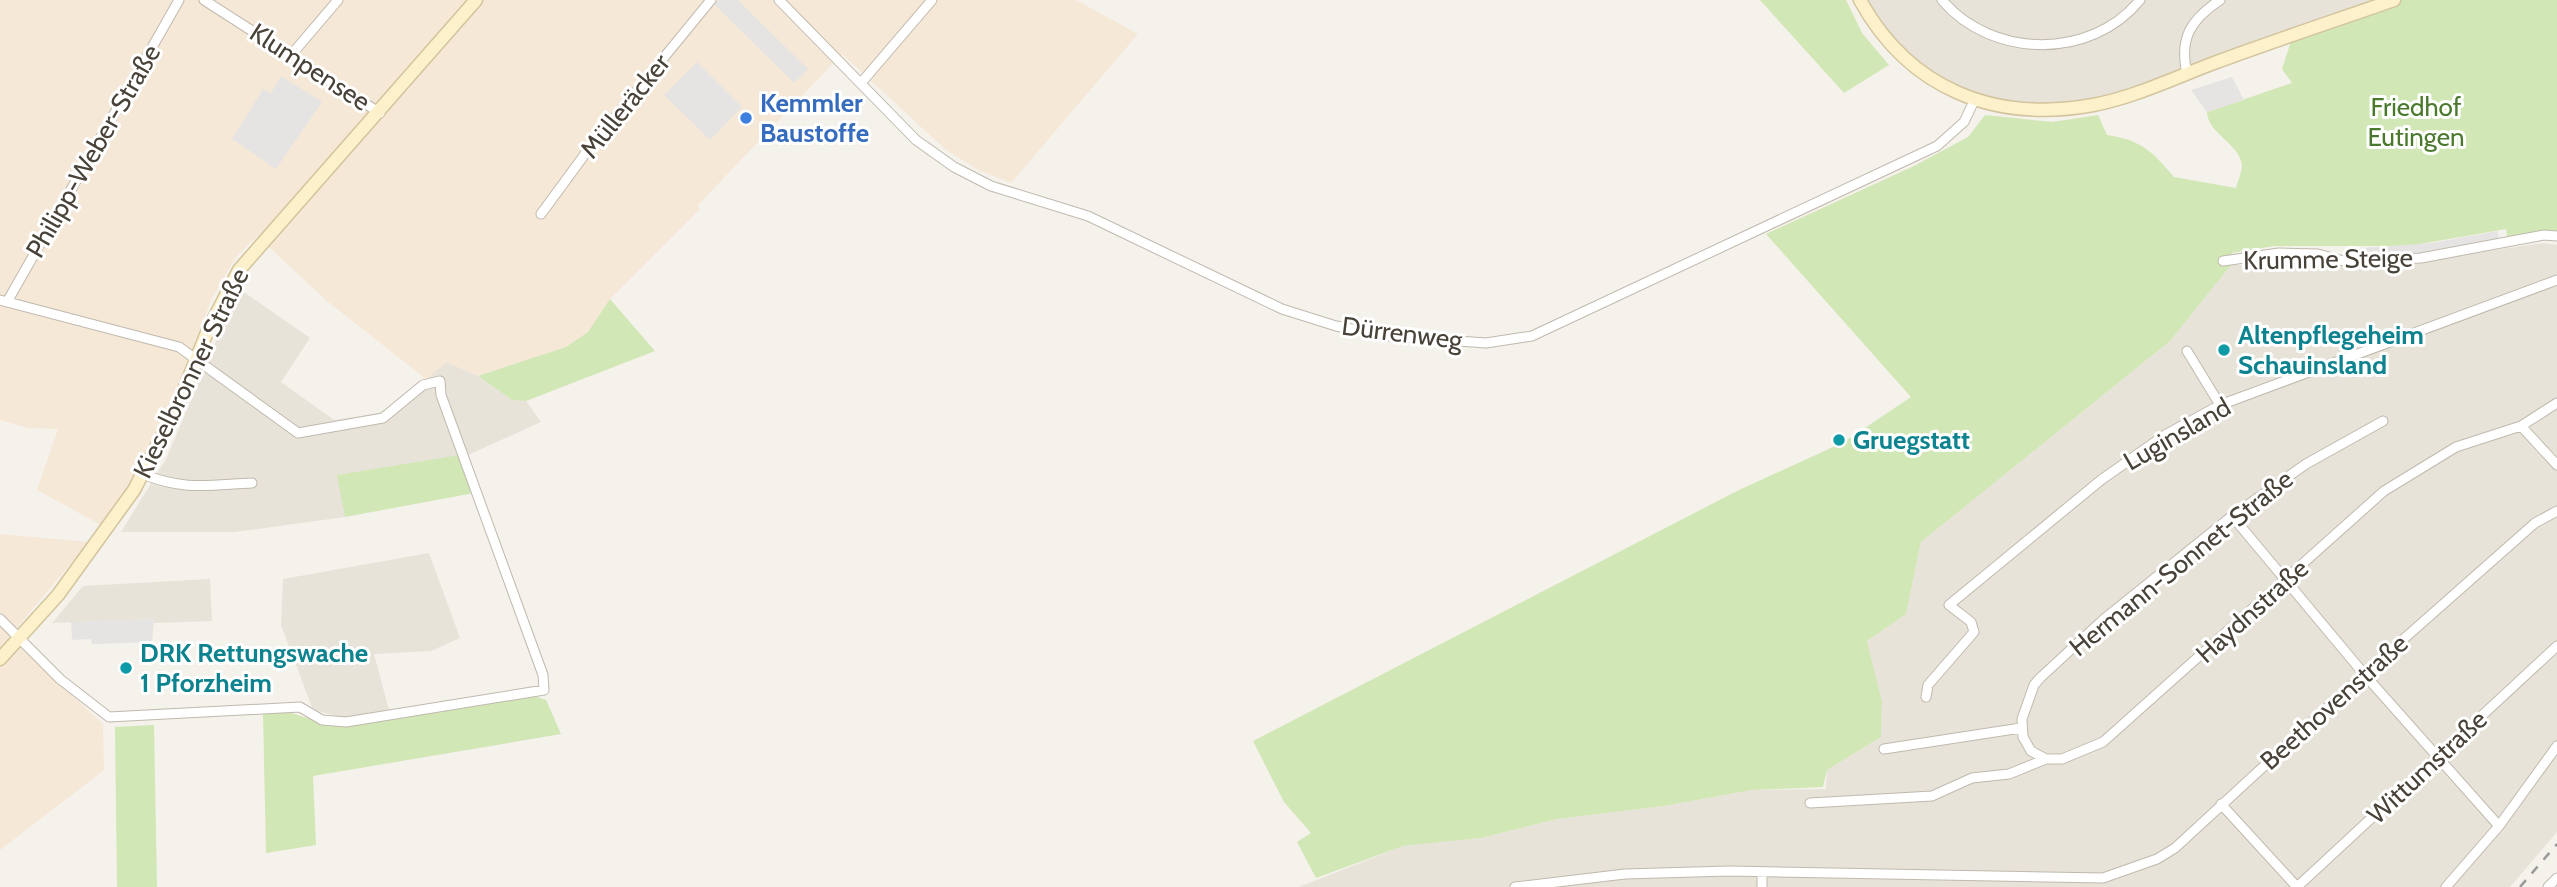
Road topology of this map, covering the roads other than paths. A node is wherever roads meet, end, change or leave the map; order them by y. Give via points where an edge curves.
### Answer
1 (178, 0) edge
2 (204, 0) edge
3 (338, 0) edge
4 (476, 0) edge
5 (711, 0) edge
6 (779, 0) edge
7 (932, 0) edge
8 (1860, 0) edge
9 (1942, 0) edge
10 (2140, 0) edge
11 (2220, 0) edge
12 (2394, 0) edge
13 (292, 54) junction
14 (2187, 74) junction
15 (861, 83) junction
16 (1975, 99) junction
17 (380, 113) junction
18 (541, 214) dead end
19 (2557, 236) edge
20 (2223, 261) dead end
21 (2557, 280) edge
22 (3, 301) edge
23 (2188, 351) dead end
24 (197, 359) junction
25 (2557, 403) edge
26 (2220, 405) junction
27 (2382, 421) dead end
28 (2521, 426) junction
29 (2557, 465) edge
30 (143, 474) junction
31 (252, 483) dead end
32 (2557, 511) edge
33 (2232, 516) junction
34 (2287, 579) junction
35 (0, 620) edge
36 (20, 639) junction
37 (2557, 646) edge
38 (0, 659) edge
39 (2364, 674) junction
40 (1926, 697) dead end
41 (2021, 728) junction
42 (2557, 746) edge
43 (1884, 749) dead end
44 (2437, 758) junction
45 (2046, 759) junction
46 (1810, 803) dead end
47 (2221, 804) junction
48 (2499, 826) junction
49 (1762, 872) junction
50 (2557, 878) edge
51 (2105, 883) edge
52 (1515, 887) edge
53 (1762, 887) edge
54 (2297, 887) edge
55 (2446, 887) edge
56 (2548, 887) edge

1 - 22 street, Philipp-Weber-Straße
2 - 13 street, Klumpensee
3 - 13 street
4 - 17 street, Kieselbronner Straße
5 - 18 street, Mülleräcker
6 - 15 street, Dürrenweg
7 - 15 street
8 - 16 street via 1886,42 1902,57 1923,74
9 - 10 street via 1953,13 1989,34 2052,46 2096,34 2127,16
11 - 14 street via 2197,17 2185,36
12 - 14 street
13 - 17 street, Klumpensee
14 - 16 street via 2096,104 2064,109 2006,108
15 - 16 street, Dürrenweg via 916,140 991,187 1088,216 1282,309 1389,336 1486,343 1532,335 1937,146 1964,122
17 - 24 street, Kieselbronner Straße via 239,270
19 - 20 street, Krumme Steige via 2421,258 2347,262 2318,254 2279,253
21 - 26 street, Luginsland
22 - 24 street via 179,347
23 - 26 street
24 - 30 street, Kieselbronner Straße
24 - 36 street via 298,433 383,418 424,385 440,381 441,395 543,675 544,690 346,722 322,720 300,707 109,717 60,679
25 - 28 street, Haydnstraße
26 - 40 street, Luginsland via 2165,435 2101,480 1949,605 1974,625 1974,632 1928,685
27 - 33 street, Hermann-Sonnet-Straße via 2306,464
28 - 29 street
28 - 34 street, Haydnstraße via 2456,447 2384,491
30 - 31 street via 185,487
30 - 36 street, Kieselbronner Straße via 99,541
32 - 39 street, Beethovenstraße via 2535,523
33 - 34 street
33 - 41 street, Hermann-Sonnet-Straße via 2105,618 2034,685
34 - 39 street
34 - 45 street, Haydnstraße via 2103,742 2062,760
35 - 36 street
36 - 38 street, Kieselbronner Straße
37 - 44 street, Wittumstraße
39 - 44 street
39 - 47 street, Beethovenstraße
41 - 43 street
41 - 45 street via 2031,751
42 - 48 street
44 - 48 street
44 - 54 street, Wittumstraße
45 - 46 street, Haydnstraße via 2009,774 1972,778 1932,796
47 - 51 street, Beethovenstraße via 2175,848
47 - 54 street
48 - 55 street
49 - 51 street
49 - 52 street via 1625,874
49 - 53 street
50 - 56 street

